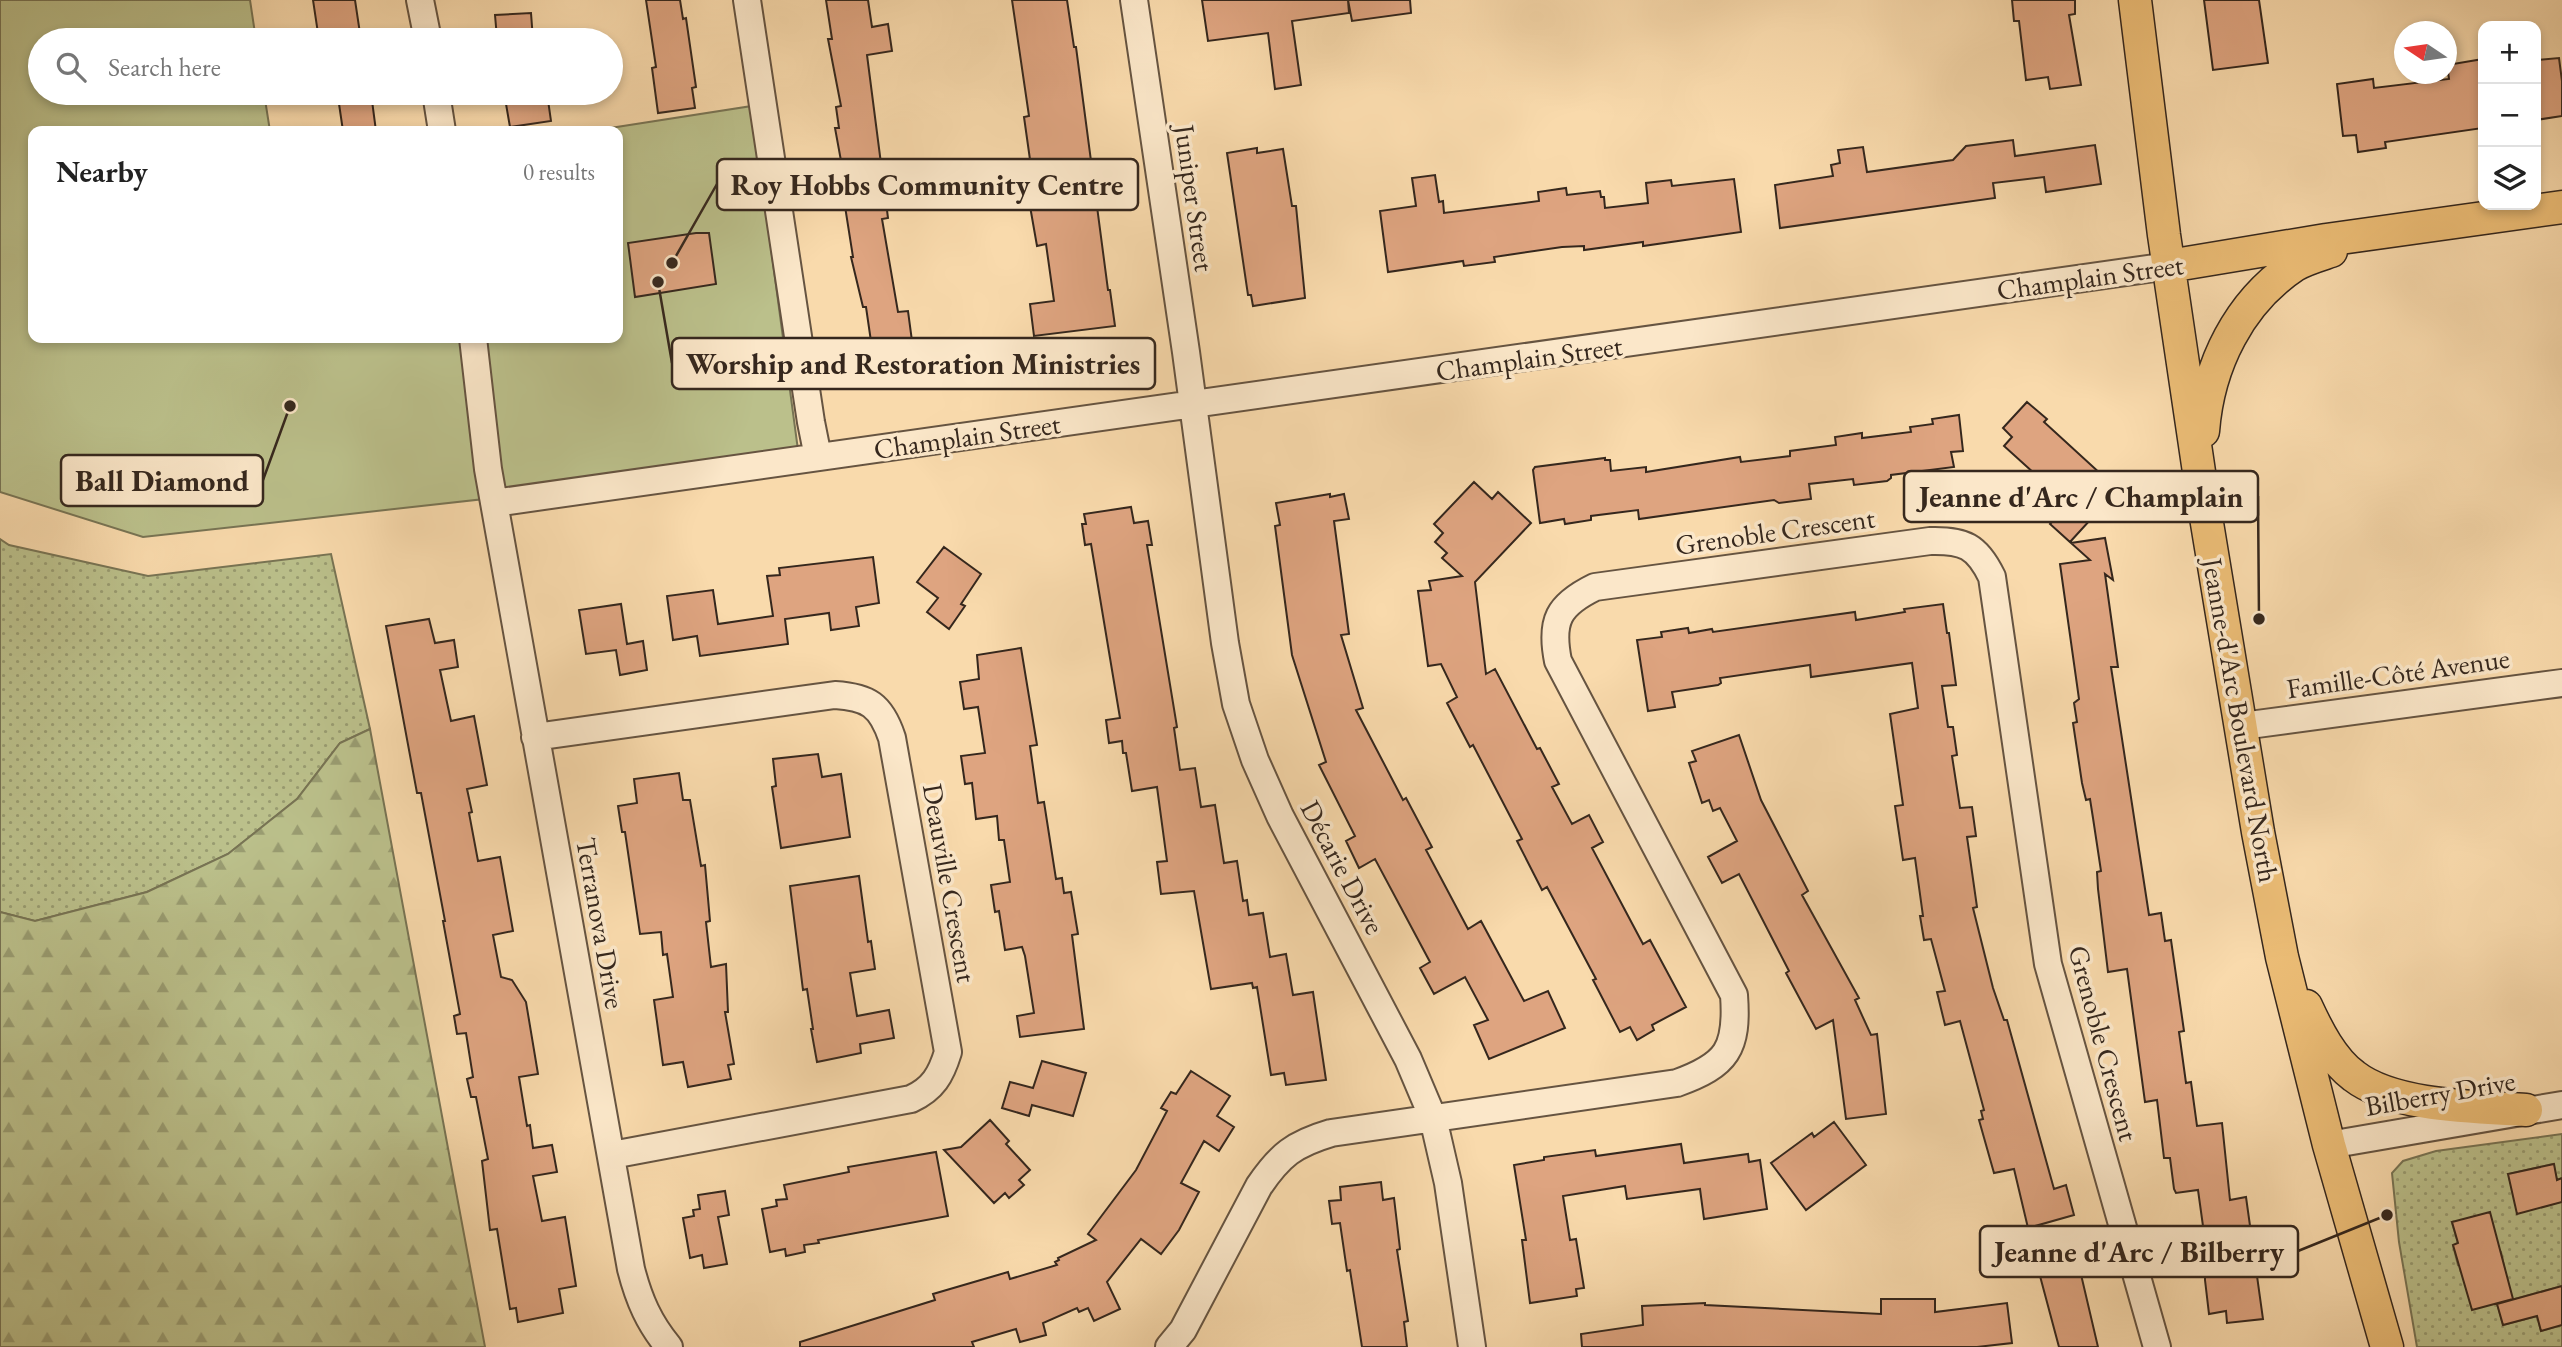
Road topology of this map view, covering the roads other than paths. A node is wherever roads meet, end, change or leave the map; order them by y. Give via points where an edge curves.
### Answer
1 (420, 0) edge
2 (747, 0) edge
3 (1134, 0) edge
4 (2134, 0) edge
5 (426, 28) edge
6 (438, 105) edge
7 (441, 126) edge
8 (2562, 207) edge
9 (2378, 233) junction
10 (2169, 266) junction
11 (474, 343) edge
12 (1193, 405) junction
13 (818, 457) junction
14 (2203, 499) junction
15 (494, 503) junction
16 (2562, 683) edge
17 (2242, 726) junction
18 (535, 737) junction
19 (2282, 957) junction
20 (2562, 1105) edge
21 (2526, 1110) junction
22 (1433, 1118) junction
23 (2329, 1145) junction
24 (612, 1154) junction
25 (669, 1347) edge
26 (1169, 1347) edge
27 (1472, 1347) edge
28 (2157, 1347) edge
29 (2387, 1347) edge

1 - 5 street
2 - 13 street
3 - 12 street, Juniper Street
4 - 10 main road, Jeanne-d'Arc Boulevard North
6 - 7 street
8 - 9 main road, Champlain Street
9 - 10 main road, Champlain Street
9 - 14 main road via 2297,264 2257,296 2233,330 2208,394
10 - 12 street, Champlain Street
10 - 14 main road, Jeanne-d'Arc Boulevard North
11 - 15 street, Terranova Drive
12 - 13 street, Champlain Street
12 - 22 street, Décarie Drive via 1225,643 1237,704 1255,760 1408,1059
13 - 15 street, Champlain Street
14 - 17 main road, Jeanne-d'Arc Boulevard North
15 - 18 street, Terranova Drive
16 - 17 street, Famille-Côté Avenue
17 - 19 main road, Jeanne-d'Arc Boulevard North
18 - 24 street, Terranova Drive
18 - 24 street, Deauville Crescent via 835,695 856,696 875,706 892,738 948,1052 935,1084 911,1100
19 - 21 main road via 2329,1048 2354,1076 2401,1097
19 - 23 main road, Jeanne-d'Arc Boulevard North
20 - 21 street, Bilberry Drive
21 - 23 street, Bilberry Drive
22 - 26 street via 1331,1133 1290,1149 1259,1186 1183,1330
22 - 27 street, Décarie Drive via 1448,1183
22 - 28 street, Grenoble Crescent via 1677,1083 1703,1074 1725,1055 1736,1026 1734,995 1558,661 1554,640 1558,619 1572,598 1595,587 1930,541 1969,546 1984,560 1992,577 2048,964
23 - 29 main road, Jeanne-d'Arc Boulevard North
24 - 25 street, Terranova Drive via 639,1299

